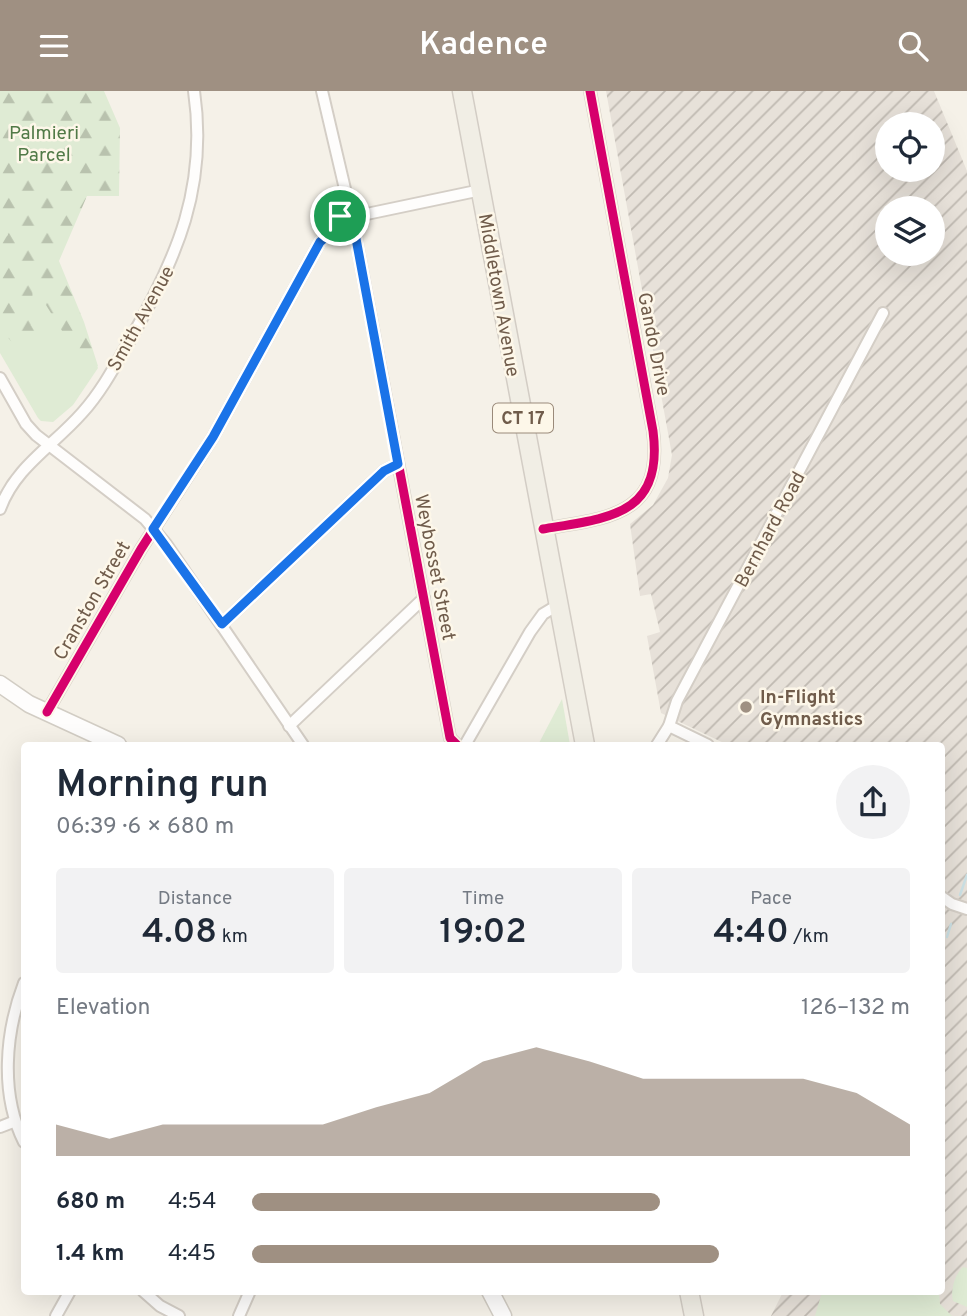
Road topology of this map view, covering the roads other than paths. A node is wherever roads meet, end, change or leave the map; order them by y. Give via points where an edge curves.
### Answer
1 (194, 91) edge
2 (322, 91) edge
3 (462, 91) edge
4 (590, 91) edge
5 (481, 190) junction
6 (349, 206) junction
7 (362, 215) junction
8 (342, 223) junction
9 (354, 228) junction
10 (883, 313) dead end
11 (0, 378) edge
12 (47, 445) junction
13 (398, 464) junction
14 (0, 509) edge
15 (153, 529) junction
16 (543, 529) junction
17 (424, 598) junction
18 (558, 605) junction
19 (222, 624) junction
20 (0, 684) edge
21 (47, 712) junction
22 (289, 726) junction
23 (669, 726) junction
24 (112, 742) edge
25 (301, 742) edge
26 (454, 742) edge
27 (467, 742) edge
28 (584, 742) edge
29 (659, 742) edge
30 (702, 742) edge
31 (945, 899) edge
32 (967, 909) edge
33 (21, 993) edge
34 (13, 1122) junction
35 (0, 1126) edge
36 (21, 1137) edge
37 (68, 1295) edge
38 (148, 1295) edge
39 (248, 1295) edge
40 (492, 1295) edge
41 (690, 1295) edge
42 (56, 1316) edge
43 (179, 1316) edge
44 (239, 1316) edge
45 (503, 1316) edge
46 (694, 1316) edge

1 - 12 street, Smith Avenue via 197,147 193,184 172,260 106,381 85,410
2 - 6 street
3 - 5 main road, Middletown Avenue / CT 17
4 - 16 street, Gando Drive via 655,460 647,487 628,507 600,519
5 - 7 street
5 - 16 main road, Middletown Avenue / CT 17
6 - 7 street
6 - 8 street via 341,212
7 - 9 street via 360,225
8 - 9 street
8 - 15 street, Cranston Street via 320,242 213,437
9 - 13 street, Weybosset Street
10 - 23 street, Bernhard Road via 682,691
11 - 12 street via 26,424
12 - 14 street, Smith Avenue via 17,477
12 - 15 street
13 - 17 street, Weybosset Street
13 - 19 street via 384,471
15 - 19 street
15 - 21 street, Cranston Street
16 - 18 main road, Middletown Avenue / CT 17
17 - 22 street
17 - 26 street, Weybosset Street
18 - 27 street via 543,614 530,632
18 - 28 main road, Middletown Avenue / CT 17
19 - 22 street
20 - 21 main road
21 - 24 main road
22 - 25 street
23 - 29 street, Bernhard Road
23 - 30 street
31 - 32 street
33 - 34 street via 6,1041 4,1080
34 - 35 street
34 - 36 street
37 - 42 street
38 - 43 street
39 - 44 street
40 - 45 main road
41 - 46 main road

